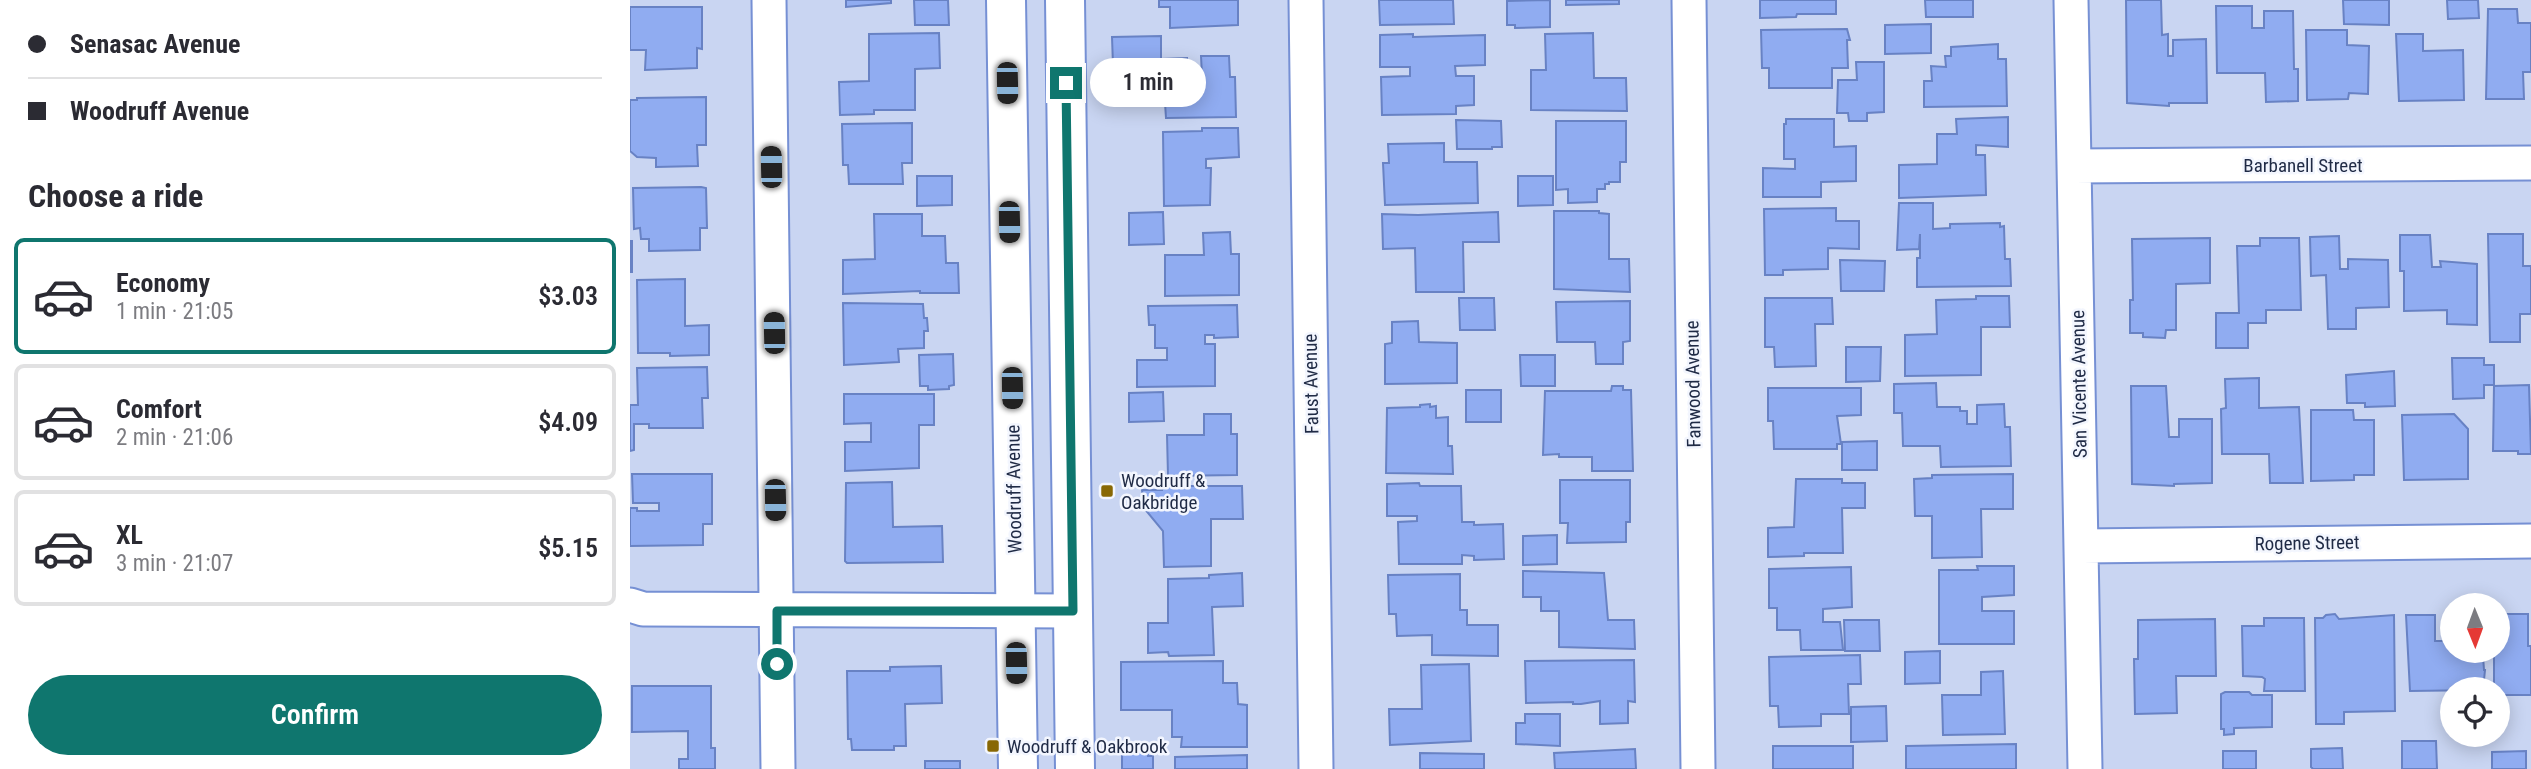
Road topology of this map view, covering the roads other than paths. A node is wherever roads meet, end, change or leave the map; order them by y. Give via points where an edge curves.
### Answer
1 (769, 0) edge
2 (1006, 0) edge
3 (1065, 0) edge
4 (1306, 0) edge
5 (1689, 0) edge
6 (2071, 0) edge
7 (2531, 163) edge
8 (2074, 166) junction
9 (2531, 541) edge
10 (2083, 546) junction
11 (630, 605) edge
12 (777, 611) junction
13 (1016, 611) junction
14 (1073, 611) junction
15 (778, 769) edge
16 (1018, 769) edge
17 (1075, 769) edge
18 (1316, 769) edge
19 (1698, 769) edge
20 (2085, 769) edge

1 - 12 street
2 - 13 main road, Woodruff Avenue
3 - 14 main road
4 - 18 street, Faust Avenue
5 - 19 street, Fanwood Avenue
6 - 8 street, San Vicente Avenue
7 - 8 street, Barbanell Street
8 - 10 street, San Vicente Avenue
9 - 10 street, Rogene Street
10 - 20 street, San Vicente Avenue
11 - 12 street via 643,610
12 - 13 street
12 - 15 street
13 - 14 street
13 - 16 main road, Woodruff Avenue
14 - 17 main road

